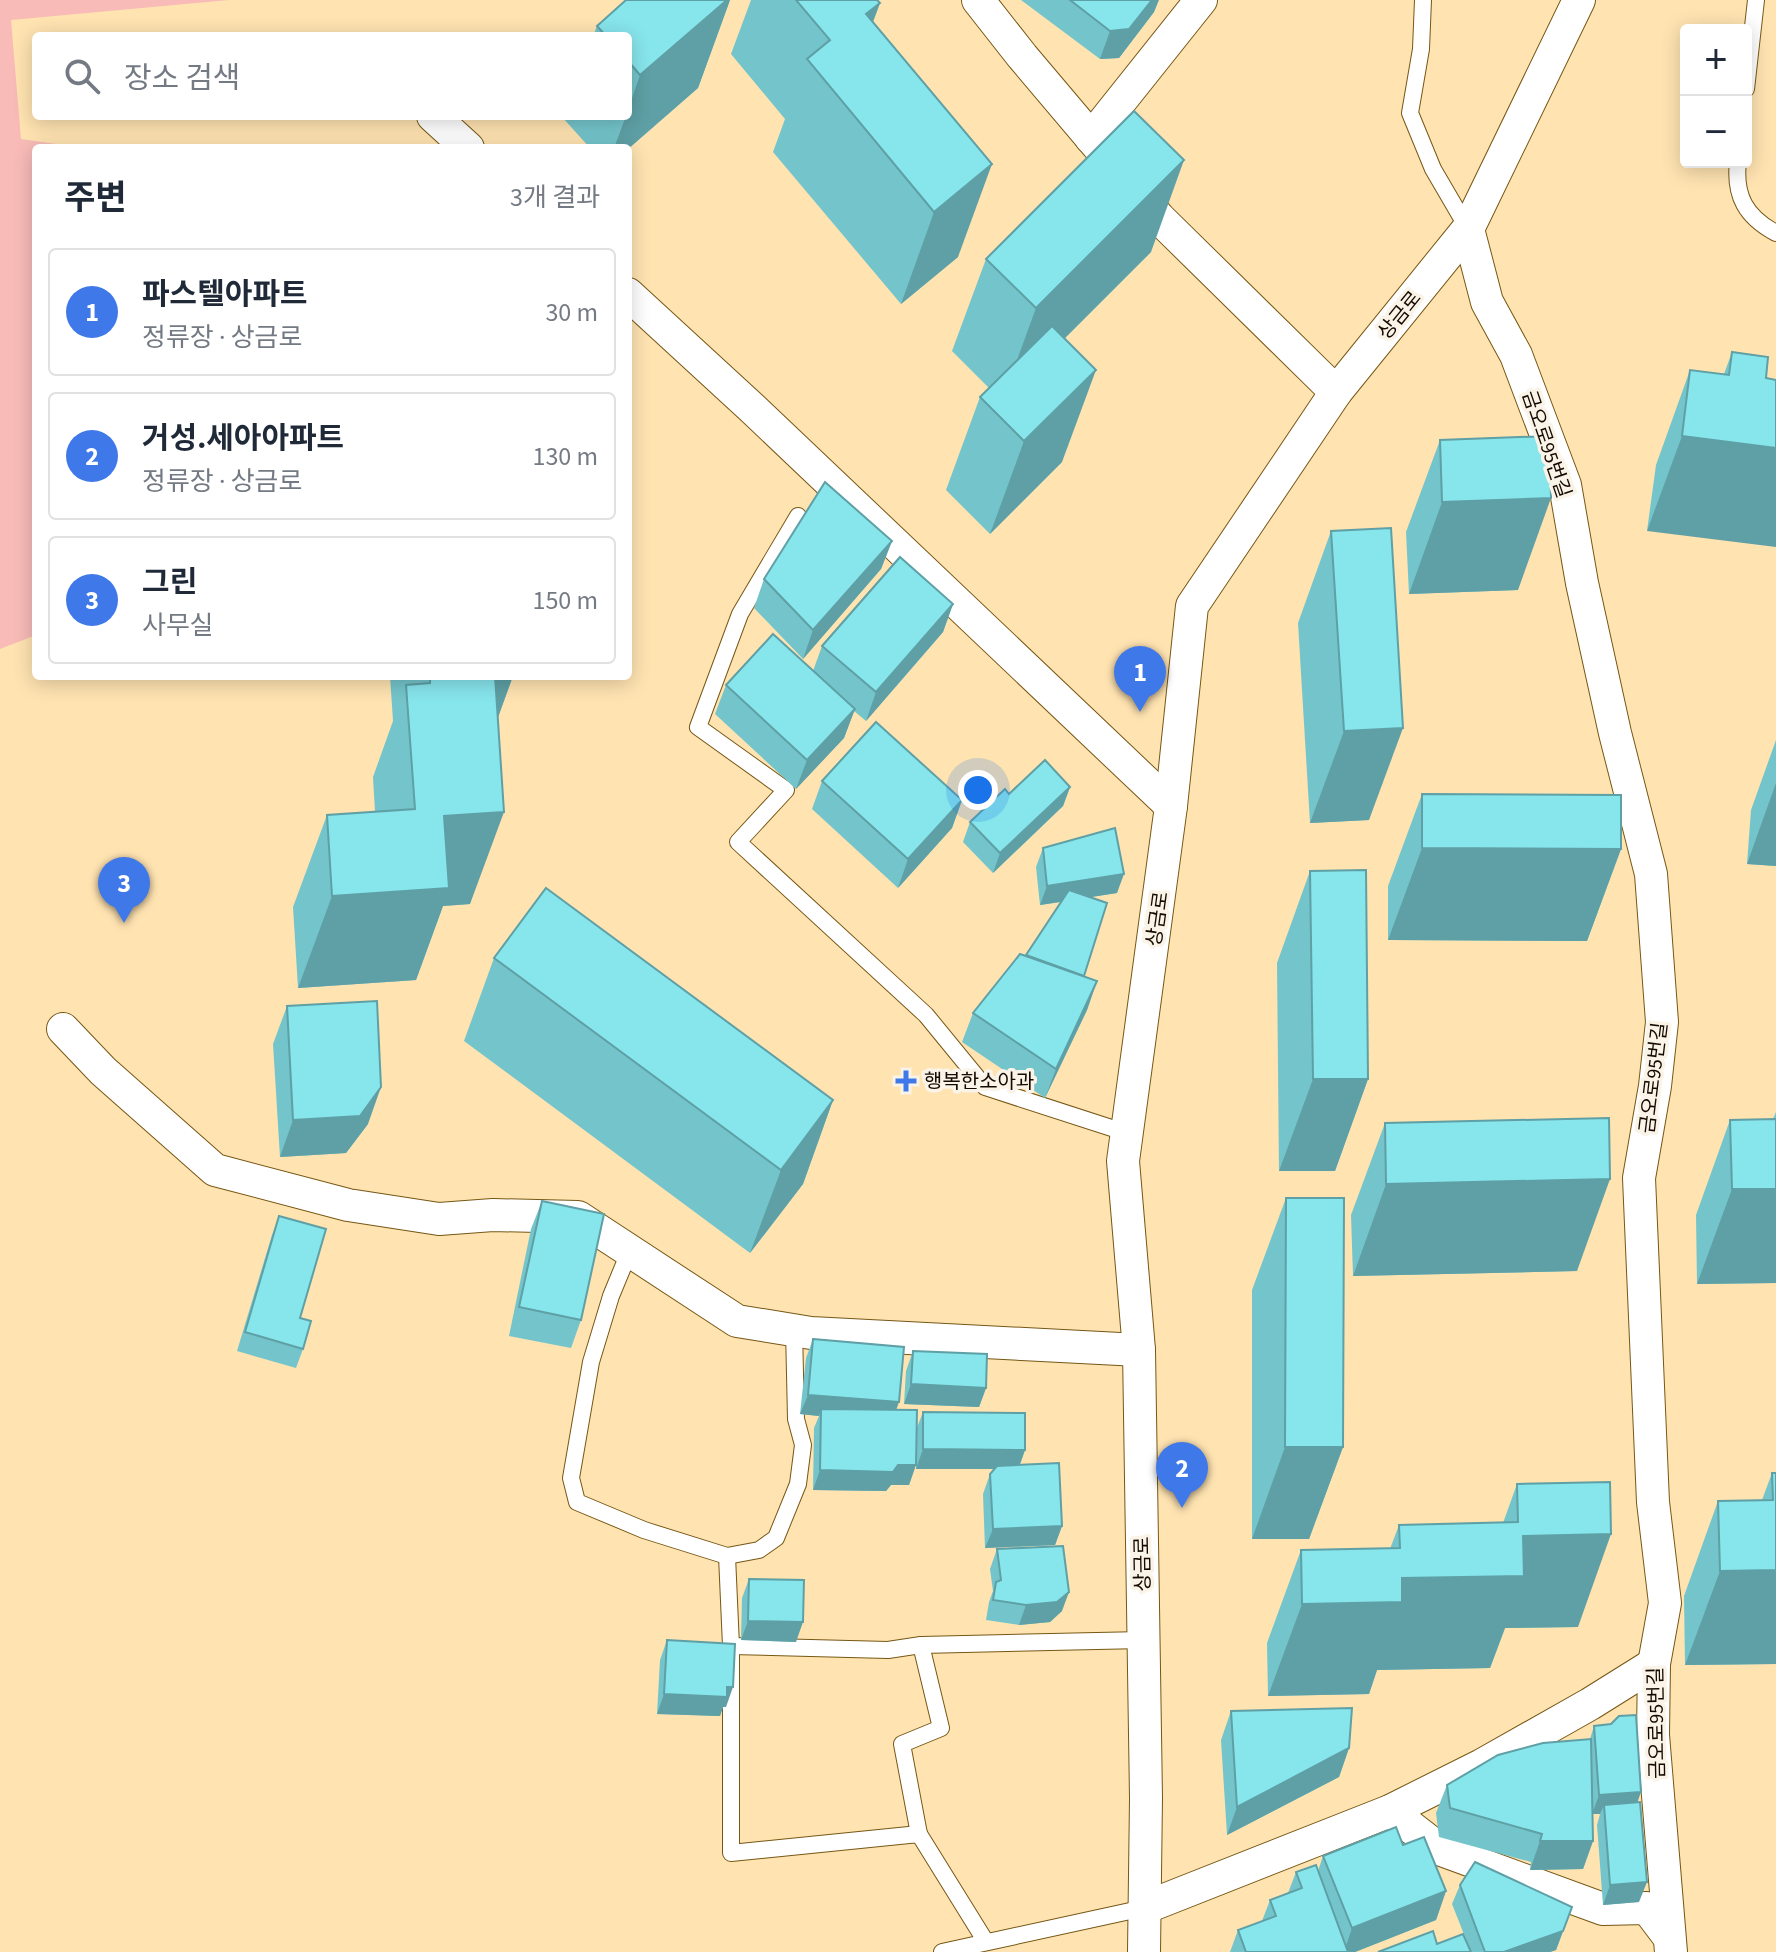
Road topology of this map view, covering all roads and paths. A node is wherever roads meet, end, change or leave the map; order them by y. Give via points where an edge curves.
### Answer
1 (978, 0) edge
2 (1201, 0) edge
3 (1423, 0) edge
4 (1579, 0) edge
5 (1756, 0) edge
6 (1752, 36) edge
7 (437, 120) edge
8 (1091, 138) junction
9 (464, 144) edge
10 (1737, 168) edge
11 (1468, 229) junction
12 (1776, 233) edge
13 (632, 298) edge
14 (1336, 392) junction
15 (798, 516) dead end
16 (1171, 806) junction
17 (63, 1029) dead end
18 (1127, 1133) junction
19 (630, 1250) junction
20 (794, 1329) junction
21 (1139, 1350) junction
22 (727, 1556) junction
23 (1143, 1640) junction
24 (921, 1645) junction
25 (731, 1646) junction
26 (1654, 1664) junction
27 (1390, 1811) junction
28 (919, 1834) junction
29 (1144, 1908) junction
30 (986, 1942) junction
31 (1670, 1945) edge
32 (942, 1952) edge
33 (1144, 1952) edge

1 - 8 street
2 - 8 street
3 - 11 lane via 1410,113 1433,169
4 - 11 street, 상금로
5 - 6 lane
7 - 9 street
8 - 14 street via 1159,218
10 - 12 lane via 1736,183 1754,222
11 - 14 street, 상금로
11 - 26 street, 금오로95번길 via 1487,302 1516,355 1565,485 1582,583 1651,874 1662,1022 1639,1178 1653,1502 1665,1603
13 - 16 street
14 - 16 street, 상금로 via 1192,606
15 - 18 lane via 740,614 698,727 786,790 738,842 926,1015 985,1087
16 - 18 street, 상금로
17 - 19 street via 215,1170 348,1205 439,1219 578,1217
18 - 21 street, 상금로 via 1123,1161
19 - 20 street via 737,1321
19 - 22 lane via 591,1362 571,1478 577,1502
20 - 21 street
20 - 22 lane via 796,1419 803,1445 798,1484 776,1538 759,1550
21 - 23 street, 상금로
22 - 25 lane
23 - 24 lane
23 - 29 street, 상금로
24 - 25 lane via 888,1650
24 - 28 lane via 941,1728 902,1744
25 - 28 lane via 731,1853
26 - 27 street via 1482,1765
26 - 31 street, 금오로95번길 via 1653,1735
27 - 29 street
27 - 31 street via 1439,1849 1603,1909 1647,1908
28 - 30 lane
29 - 30 lane
29 - 33 street, 상금로
30 - 32 lane

